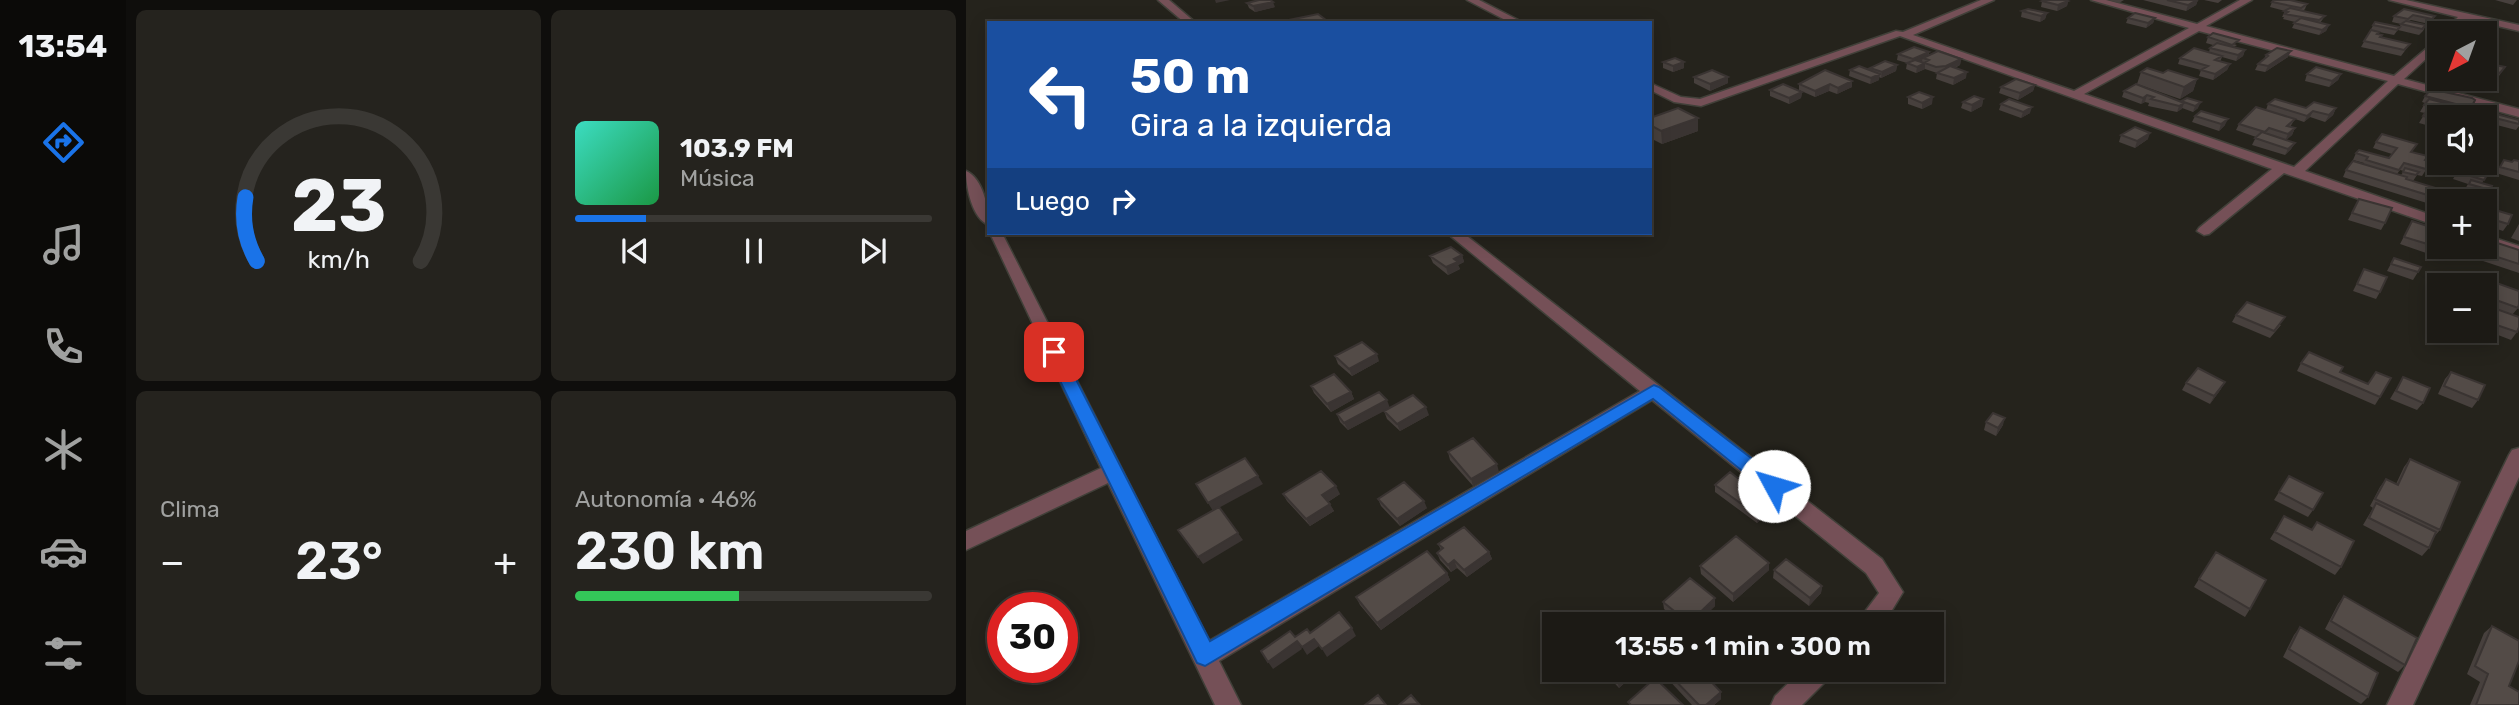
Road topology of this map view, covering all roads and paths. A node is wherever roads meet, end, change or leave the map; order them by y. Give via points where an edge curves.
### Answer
1 (1163, 0) edge
2 (1472, 0) edge
3 (1989, 0) edge
4 (2096, 0) edge
5 (2247, 0) edge
6 (2394, 0) edge
7 (2466, 16) junction
8 (1189, 21) edge
9 (1515, 21) edge
10 (2460, 21) edge
11 (2198, 27) junction
12 (2519, 28) edge
13 (1899, 33) dead end
14 (2427, 52) edge
15 (2395, 80) junction
16 (1652, 87) edge
17 (2075, 96) junction
18 (2519, 113) edge
19 (2288, 170) junction
20 (966, 175) edge
21 (987, 217) edge
22 (2427, 218) edge
23 (2204, 231) dead end
24 (996, 235) edge
25 (1457, 235) edge
26 (2497, 243) edge
27 (2519, 251) edge
28 (1654, 391) junction
29 (2519, 455) edge
30 (1114, 471) junction
31 (966, 541) edge
32 (1880, 612) edge
33 (1205, 656) junction
34 (1808, 682) edge
35 (1228, 705) edge
36 (1784, 705) edge
37 (2400, 705) edge

1 - 8 street
2 - 9 street
3 - 17 street via 1904,35
4 - 11 street
5 - 11 street
6 - 7 street
7 - 10 street
7 - 12 street
11 - 15 street
11 - 17 street
13 - 16 street via 1701,103 1678,100
14 - 15 street
15 - 18 street
15 - 19 street
17 - 19 street
19 - 22 street
19 - 23 street
20 - 21 street
24 - 30 street
25 - 28 street
26 - 27 street
28 - 32 street via 1874,566 1891,592
28 - 33 street
29 - 37 street
30 - 31 street
30 - 33 street
33 - 35 street
34 - 36 street

